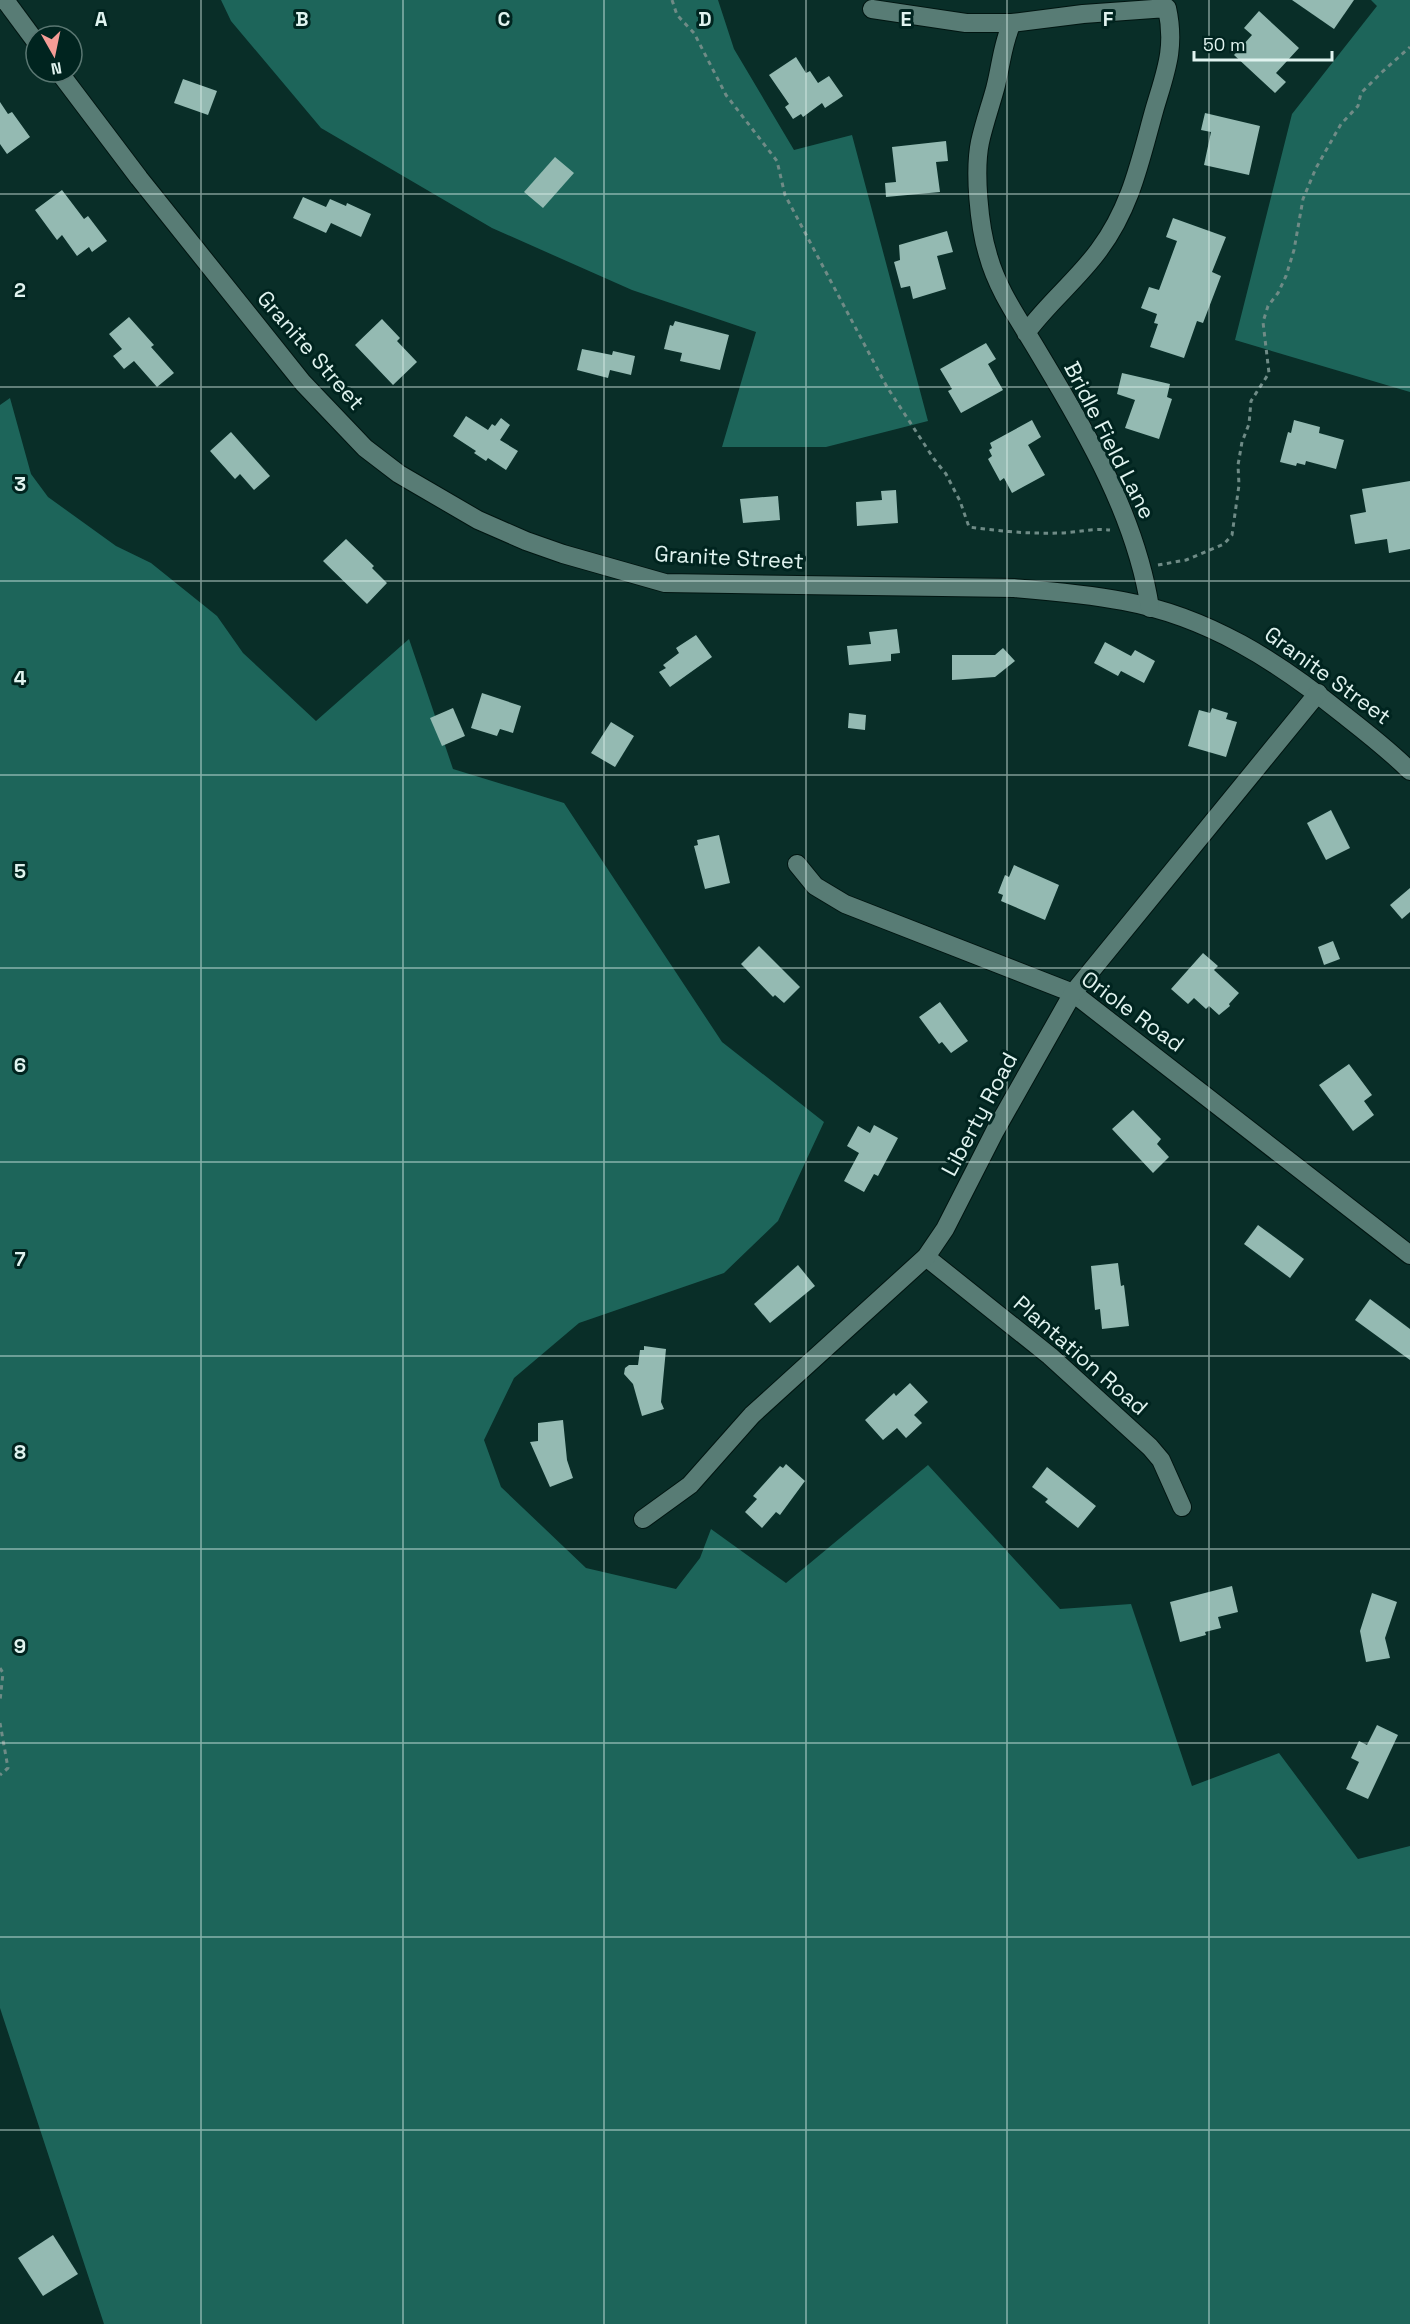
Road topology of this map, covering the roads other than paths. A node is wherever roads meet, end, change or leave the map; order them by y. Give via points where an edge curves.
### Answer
1 (1174, 4) edge
2 (4, 5) edge
3 (872, 9) dead end
4 (1012, 24) junction
5 (24, 28) edge
6 (67, 84) edge
7 (1026, 333) junction
8 (1150, 608) junction
9 (1318, 693) junction
10 (1410, 771) edge
11 (797, 864) dead end
12 (1073, 993) junction
13 (1410, 1254) edge
14 (926, 1257) junction
15 (1182, 1507) dead end
16 (643, 1519) dead end

1 - 4 street
1 - 7 street via 1169,64 1125,210 1099,251
2 - 5 street
3 - 4 street via 966,23
4 - 7 street, Bridle Field Lane via 1005,38 980,144 978,198 987,254 1004,299
6 - 8 street, Granite Street via 303,383 365,448 399,474 478,520 563,554 665,583 1014,588 1125,601
7 - 8 street, Bridle Field Lane via 1115,492 1141,567
8 - 9 street, Granite Street via 1247,645
9 - 10 street, Granite Street
9 - 12 street, Liberty Road
11 - 12 street, Oriole Road via 815,886 844,904
12 - 13 street, Oriole Road
12 - 14 street, Liberty Road
14 - 15 street, Plantation Road via 1050,1356 1150,1447 1161,1460
14 - 16 street, Liberty Road via 752,1415 690,1485

